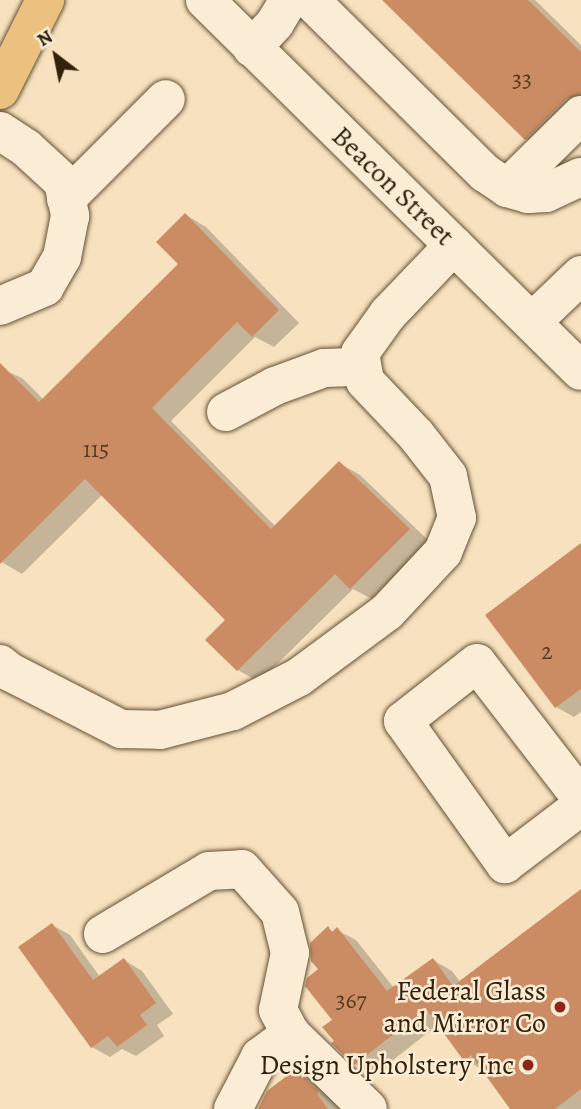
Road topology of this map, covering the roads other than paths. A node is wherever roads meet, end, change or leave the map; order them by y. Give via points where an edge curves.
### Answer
1 (44, 0) edge
2 (205, 0) edge
3 (289, 0) edge
4 (310, 0) edge
5 (252, 48) junction
6 (0, 90) edge
7 (166, 99) dead end
8 (581, 115) edge
9 (0, 131) edge
10 (581, 141) edge
11 (581, 177) edge
12 (518, 191) junction
13 (66, 199) junction
14 (454, 245) junction
15 (581, 275) edge
16 (0, 306) edge
17 (532, 322) junction
18 (361, 367) junction
19 (581, 371) edge
20 (226, 412) dead end
21 (0, 664) edge
22 (581, 798) edge
23 (581, 806) edge
24 (103, 934) dead end
25 (291, 1034) junction
26 (233, 1109) edge
27 (368, 1109) edge

1 - 6 main road
2 - 5 street, Beacon Street
3 - 5 street
4 - 12 street via 485,173
5 - 14 street, Beacon Street
7 - 13 street
8 - 12 street
9 - 13 street via 63,182
10 - 12 street
11 - 12 street via 546,193
13 - 16 street via 70,216 62,257 45,287
14 - 17 street, Beacon Street
14 - 18 street via 367,340 360,353
15 - 17 street
17 - 19 street, Beacon Street
18 - 20 street via 324,369 275,386
18 - 21 street via 365,381 448,476 457,518 443,552 387,612 299,677 233,711 160,730 121,729
22 - 23 street via 477,663 403,721 505,864
24 - 25 street via 209,871 242,869 281,912 289,953 278,1010
25 - 26 street via 260,1058
25 - 27 street

